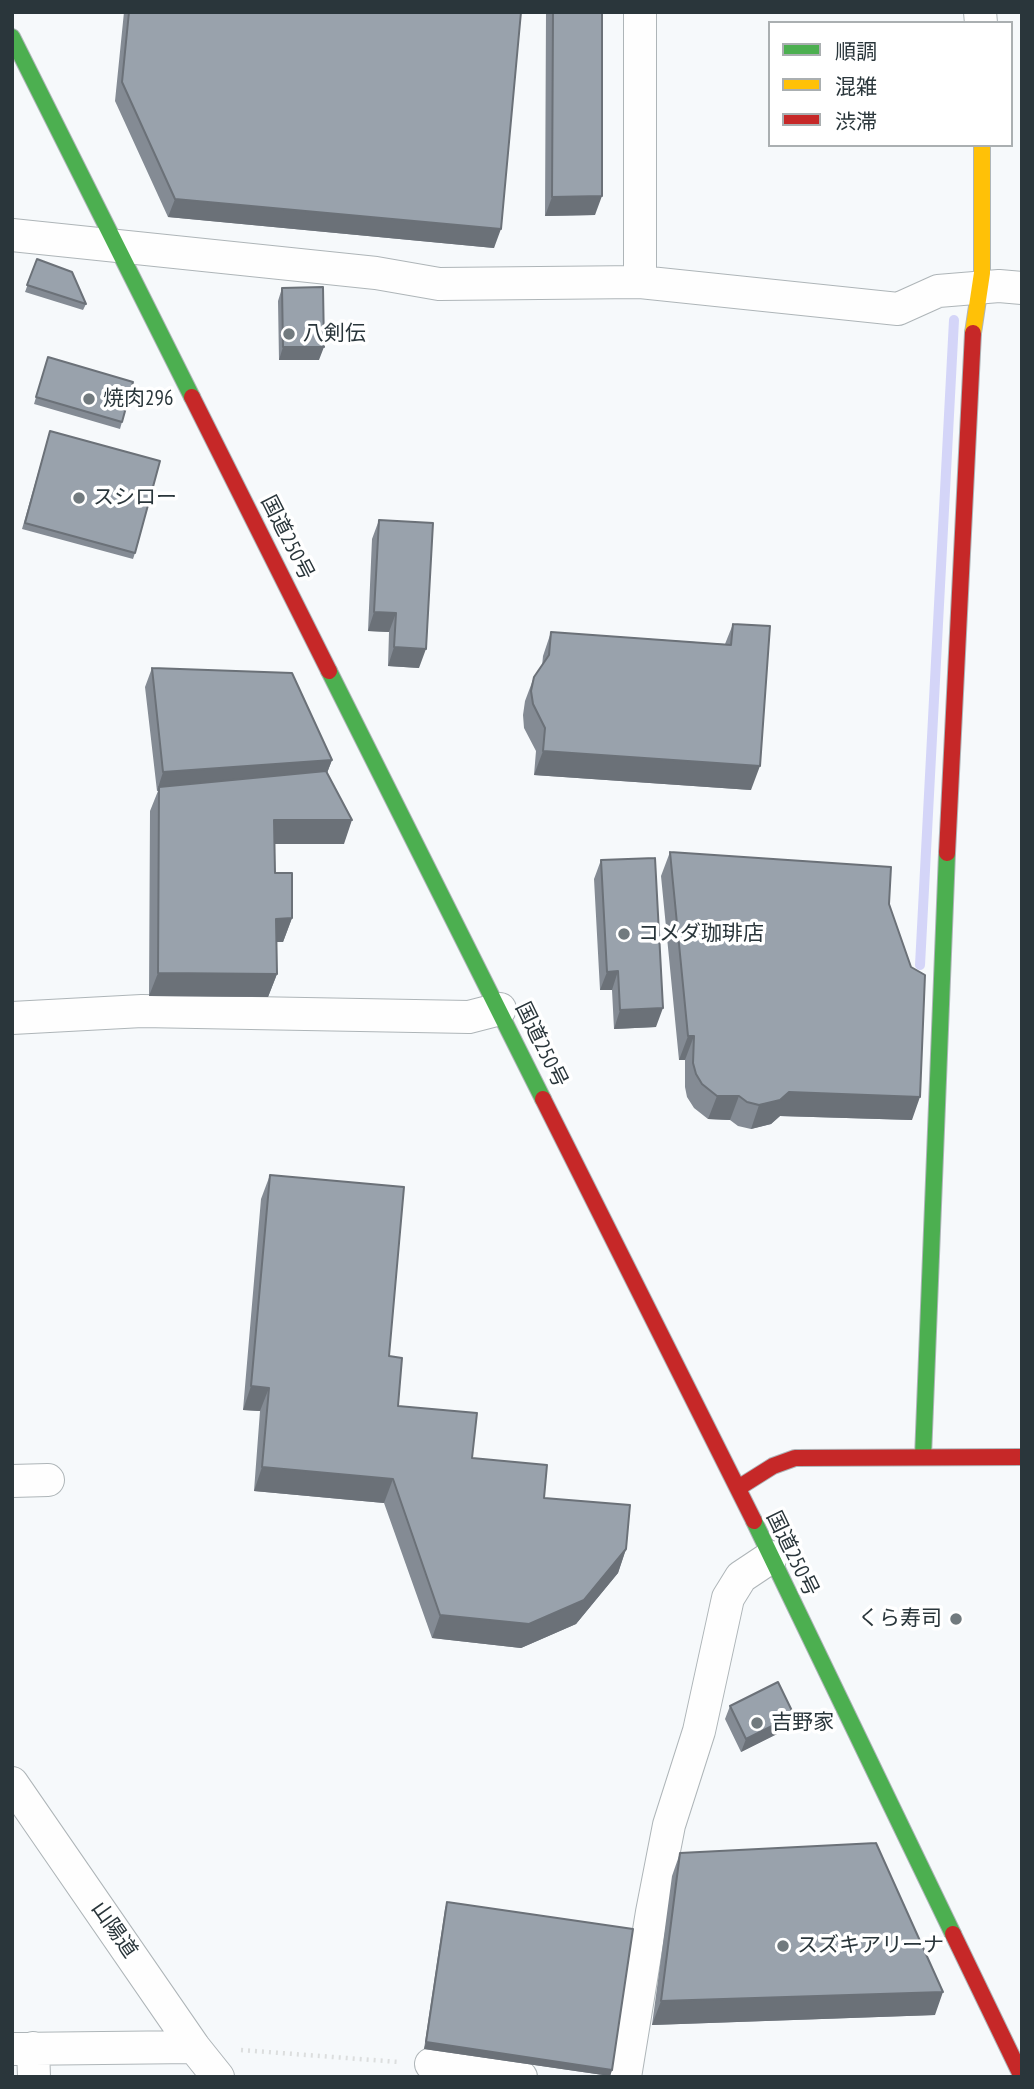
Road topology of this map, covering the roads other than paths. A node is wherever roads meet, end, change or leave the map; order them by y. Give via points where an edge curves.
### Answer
1 (640, 12) edge
2 (12, 37) edge
3 (982, 147) edge
4 (12, 235) edge
5 (117, 245) junction
6 (640, 282) junction
7 (1022, 288) edge
8 (979, 289) junction
9 (499, 1009) junction
10 (12, 1018) edge
11 (923, 1457) junction
12 (1022, 1457) edge
13 (48, 1480) dead end
14 (12, 1481) edge
15 (737, 1488) junction
16 (771, 1557) junction
17 (12, 1783) edge
18 (194, 2047) junction
19 (26, 2058) edge
20 (431, 2064) road end
21 (218, 2077) edge
22 (521, 2077) edge
23 (625, 2077) edge
24 (1022, 2077) edge

1 - 6 street
2 - 5 main road, 国道250号
3 - 8 main road
4 - 5 street
5 - 6 street via 376,272 439,284
5 - 9 main road, 国道250号
6 - 8 street via 898,309 938,291
7 - 8 street
8 - 11 main road via 941,967
9 - 10 street via 469,1017 142,1011
9 - 15 main road, 国道250号
11 - 12 main road
11 - 15 main road via 795,1458
13 - 14 street
15 - 16 main road, 国道250号
16 - 23 street via 741,1577 728,1598 699,1731 669,1825
16 - 24 main road, 国道250号
17 - 18 street, 山陽道
18 - 19 street
18 - 21 street, 山陽道
20 - 22 street

